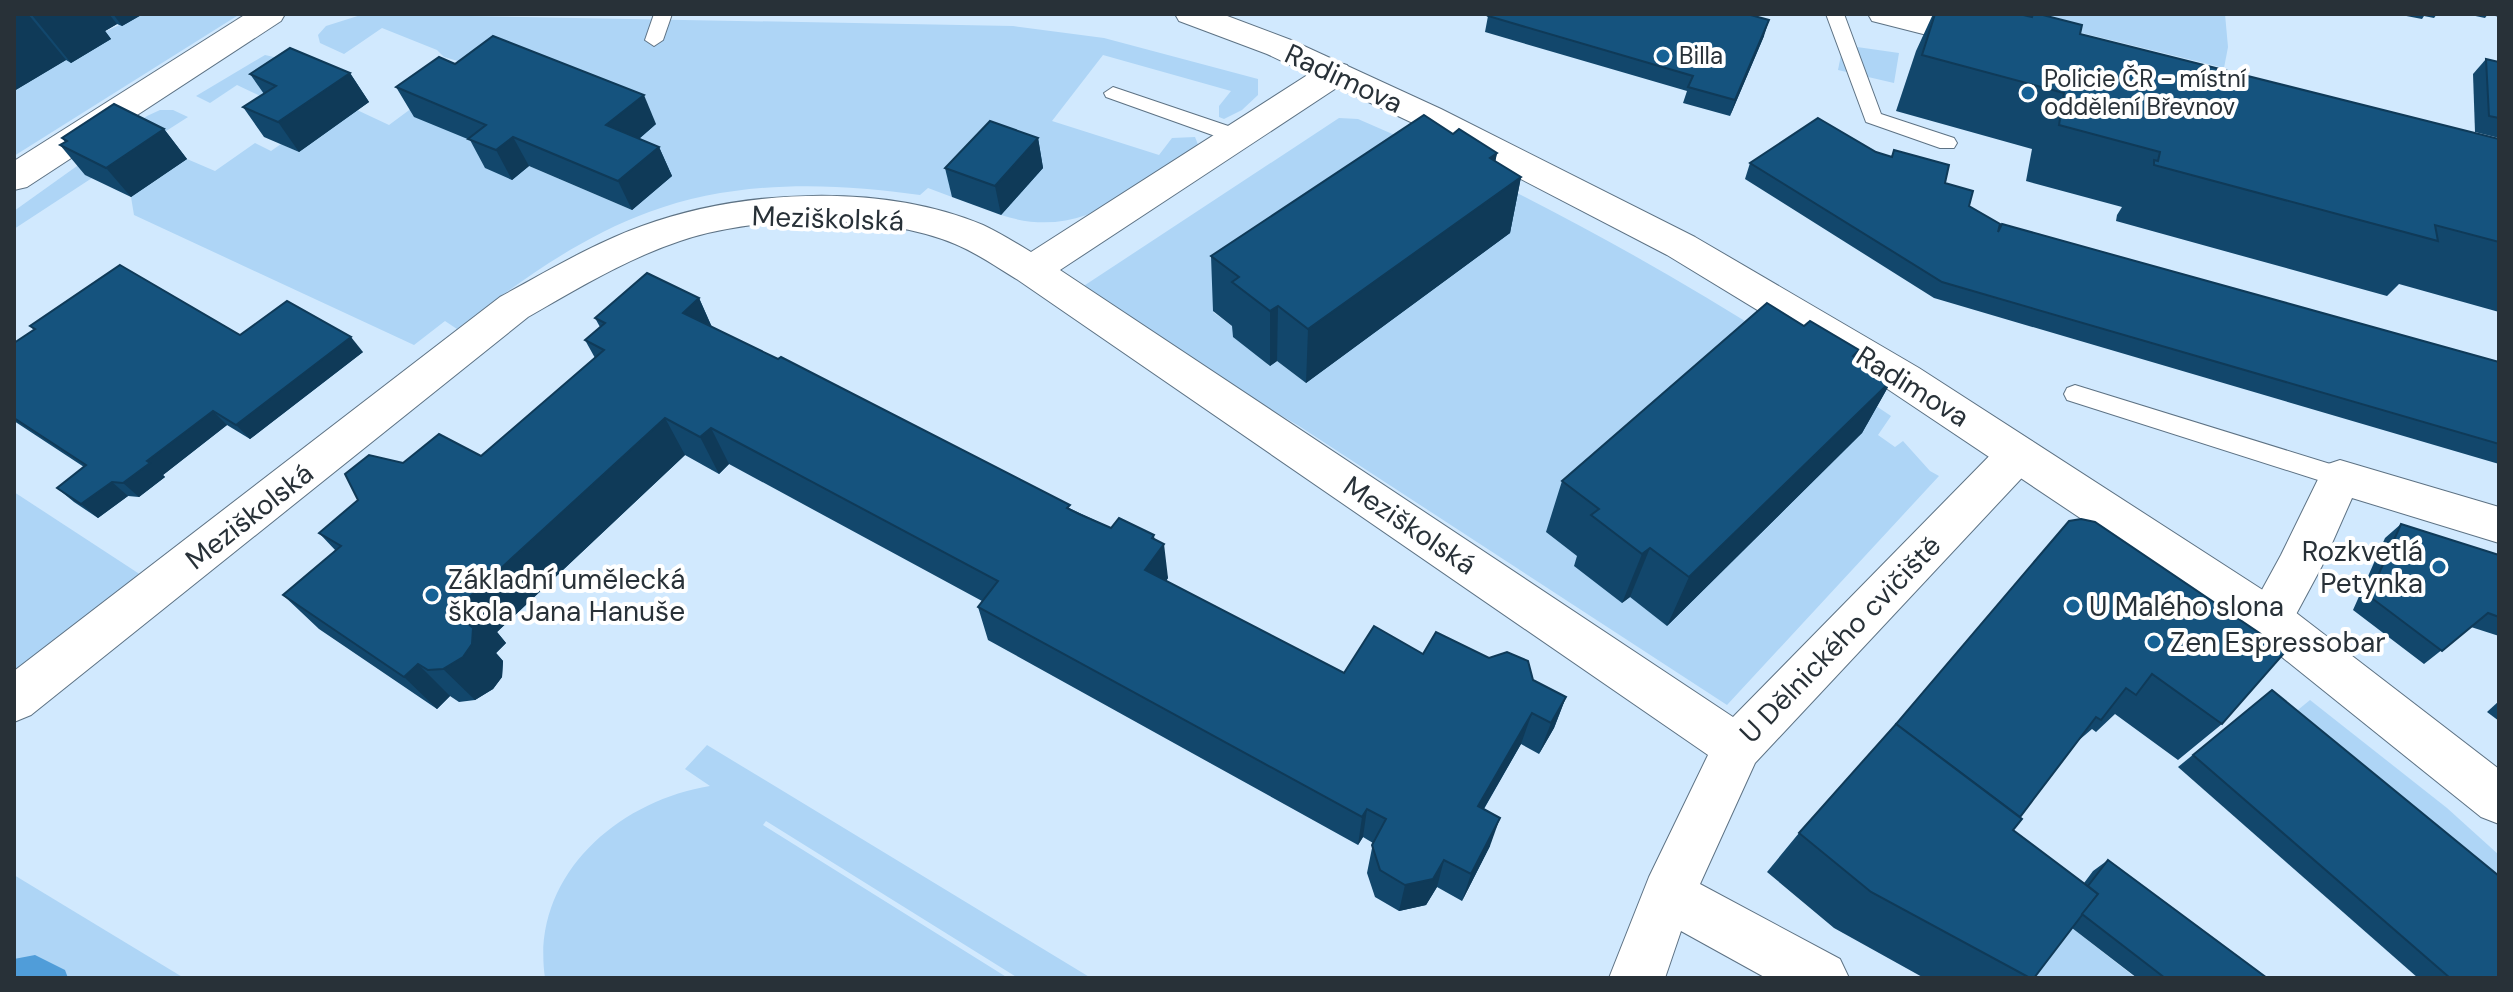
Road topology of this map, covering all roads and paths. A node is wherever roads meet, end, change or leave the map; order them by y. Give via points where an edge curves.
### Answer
1 (269, 14) edge
2 (663, 14) edge
3 (1191, 14) edge
4 (1835, 14) edge
5 (1884, 14) edge
6 (654, 40) dead end
7 (2022, 49) edge
8 (1335, 73) junction
9 (1113, 93) dead end
10 (1239, 137) junction
11 (1947, 143) dead end
12 (14, 178) edge
13 (1032, 270) junction
14 (2075, 394) dead end
15 (2018, 454) junction
16 (2340, 477) junction
17 (2499, 525) edge
18 (2269, 619) junction
19 (14, 700) edge
20 (1737, 747) junction
21 (2499, 800) edge
22 (1668, 895) junction
23 (1637, 978) edge
24 (1821, 978) edge

1 - 12 street
2 - 6 lane
3 - 8 street, Radimova
4 - 11 lane via 1873,118
5 - 7 street
8 - 10 street
8 - 15 street, Radimova via 1681,246
9 - 10 lane
10 - 13 street
13 - 19 street, Meziškolská via 967,234 872,213 755,211 673,229 514,307
13 - 20 street, Meziškolská
14 - 16 lane
15 - 18 street, Radimova
15 - 20 street, U Dělnického cvičiště
16 - 17 street
16 - 18 street
18 - 21 street, Radimova
20 - 22 street, U Dělnického cvičiště
22 - 23 street, U Dělnického cvičiště
22 - 24 street

